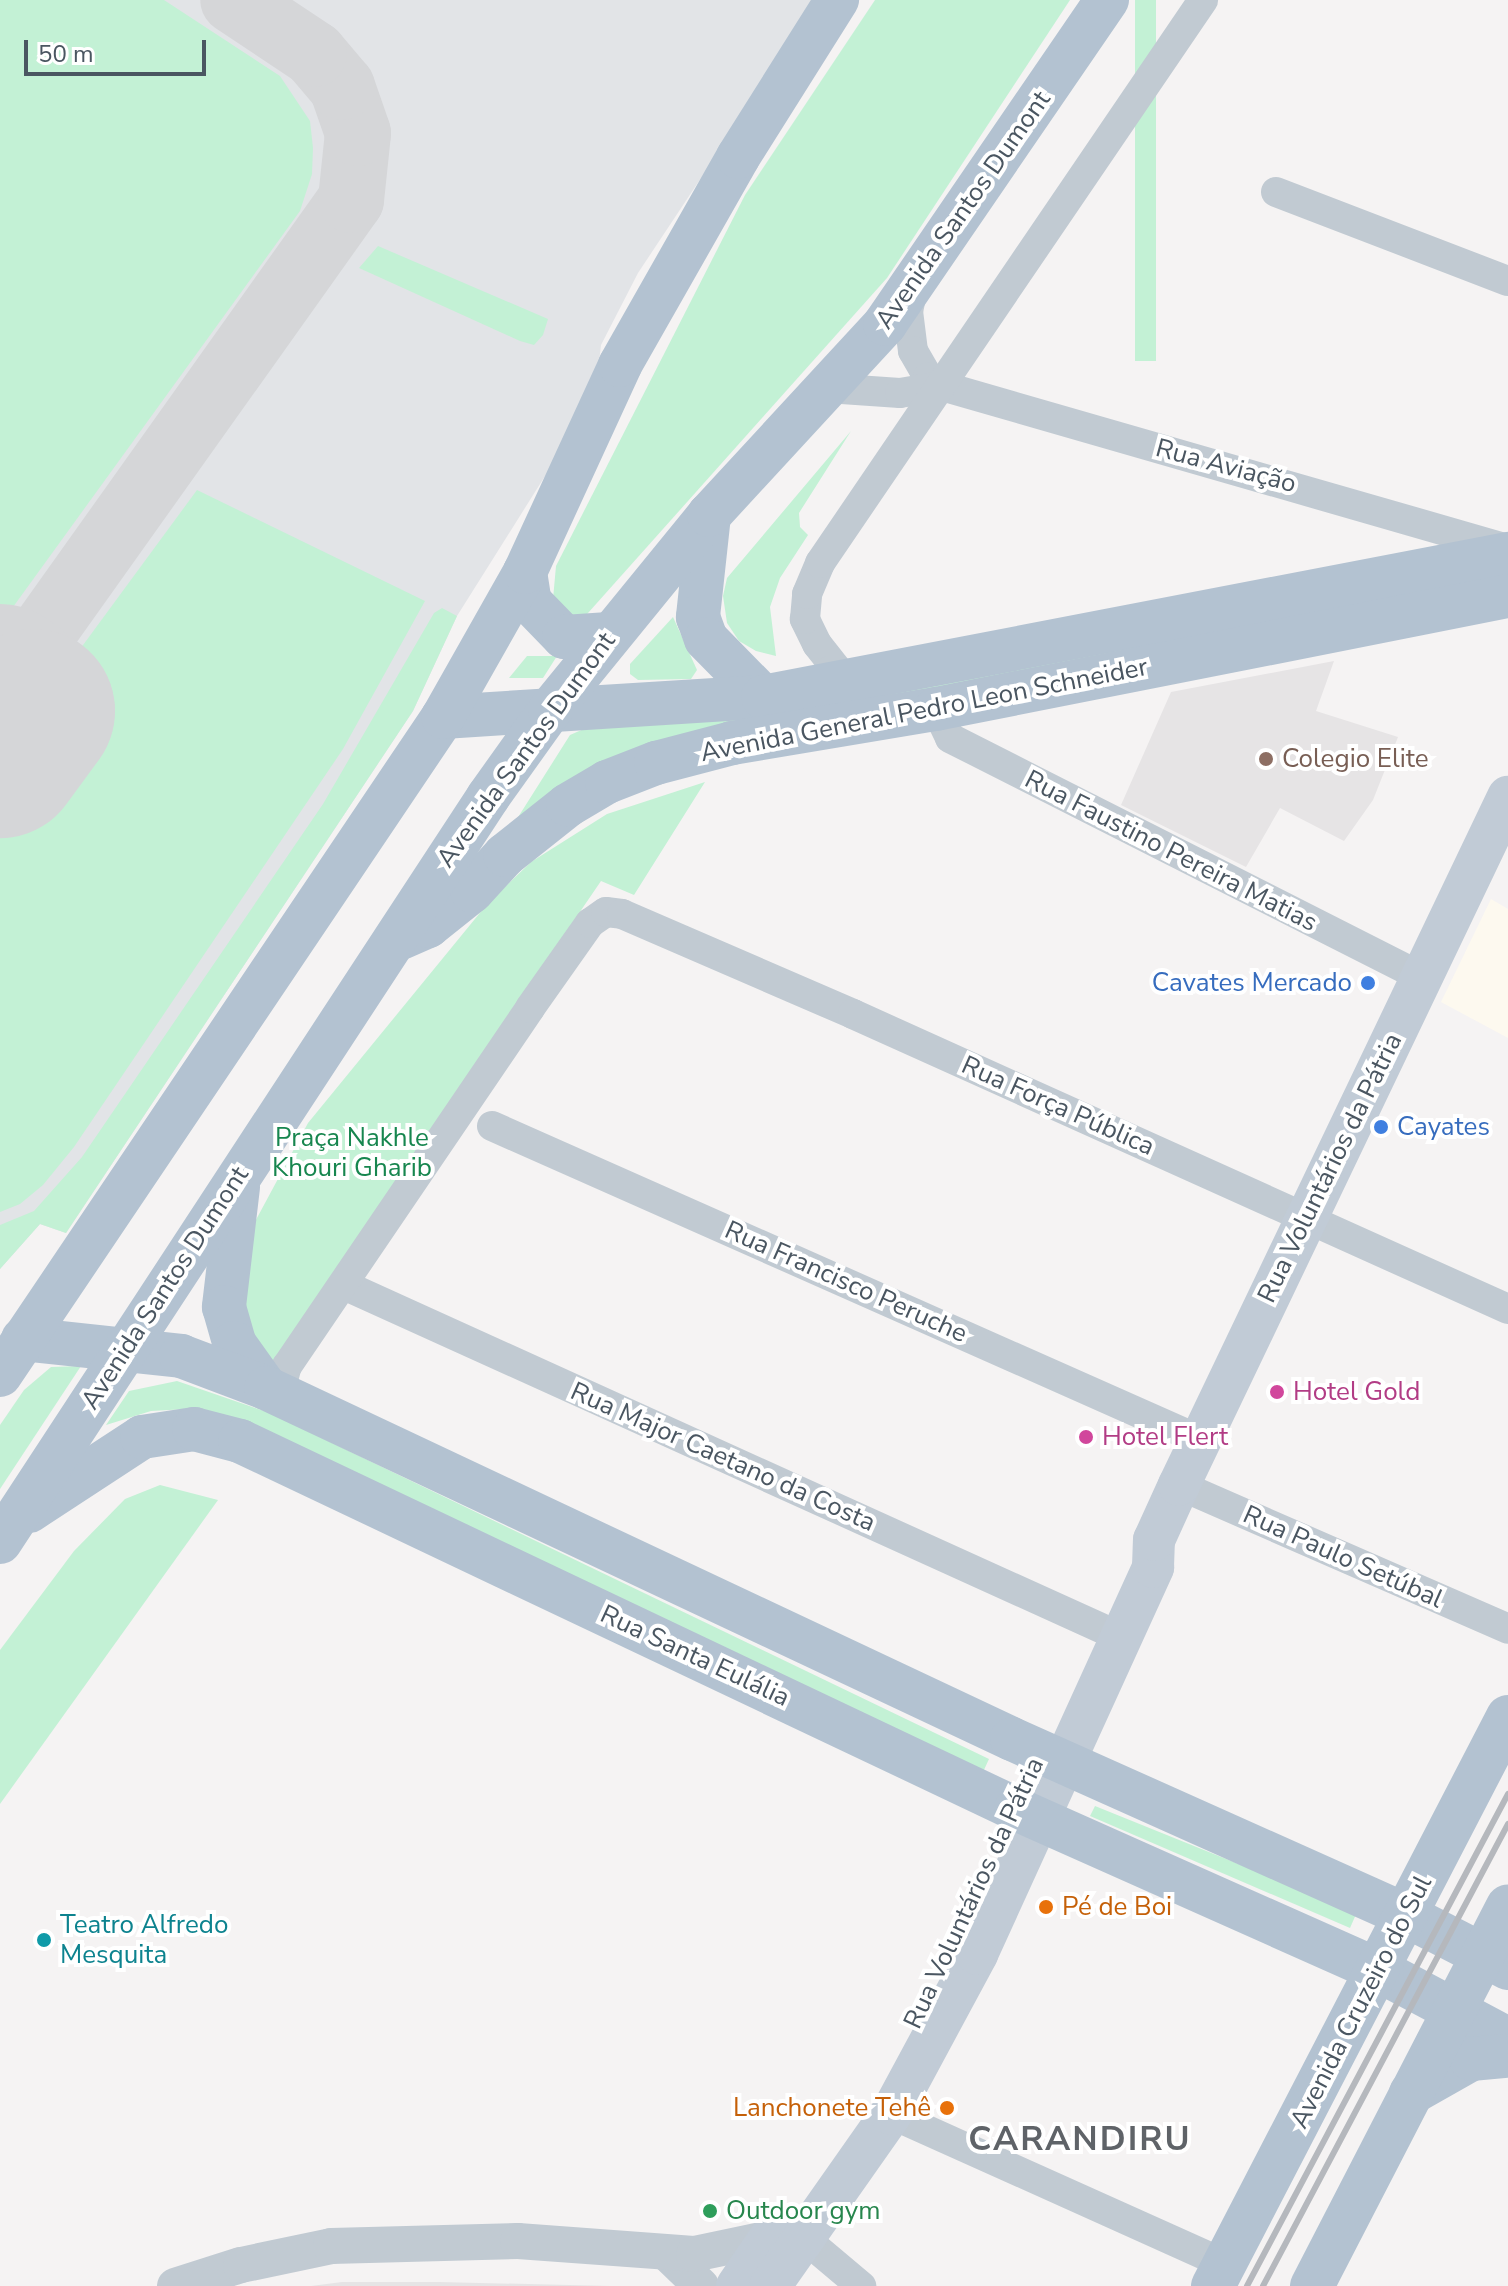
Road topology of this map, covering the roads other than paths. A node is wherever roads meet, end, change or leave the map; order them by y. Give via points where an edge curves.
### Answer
1 (837, 0) edge
2 (1107, 0) edge
3 (1203, 0) edge
4 (1276, 192) dead end
5 (1508, 281) edge
6 (913, 288) junction
7 (942, 386) junction
8 (827, 388) junction
9 (709, 515) junction
10 (1508, 552) edge
11 (525, 572) junction
12 (1508, 596) edge
13 (609, 634) junction
14 (847, 682) junction
15 (763, 697) junction
16 (936, 709) junction
17 (550, 710) junction
18 (443, 717) junction
19 (1508, 797) edge
20 (393, 941) junction
21 (1422, 977) junction
22 (492, 1126) dead end
23 (241, 1173) junction
24 (1306, 1219) junction
25 (344, 1285) junction
26 (1508, 1309) edge
27 (128, 1347) junction
28 (12, 1357) edge
29 (273, 1391) junction
30 (1200, 1440) junction
31 (1179, 1485) junction
32 (8, 1530) edge
33 (1154, 1540) junction
34 (1101, 1628) junction
35 (1508, 1629) edge
36 (1508, 1717) edge
37 (1054, 1757) junction
38 (1028, 1814) junction
39 (1508, 1907) edge
40 (1407, 1916) junction
41 (1495, 1961) edge
42 (1380, 1971) junction
43 (1454, 2010) junction
44 (1508, 2039) edge
45 (1508, 2056) edge
46 (907, 2061) junction
47 (1409, 2095) junction
48 (891, 2114) junction
49 (787, 2237) junction
50 (668, 2254) junction
51 (1219, 2275) edge
52 (175, 2286) edge
53 (701, 2286) edge
54 (737, 2286) edge
55 (770, 2286) edge
56 (861, 2286) edge
57 (1312, 2286) edge

1 - 11 main road via 738,157 620,365
2 - 6 main road, Avenida Santos Dumont
3 - 7 street
4 - 5 street
6 - 7 street via 908,311 913,351 928,377
6 - 8 main road, Avenida Santos Dumont
7 - 8 street, Rua Aviação via 900,393
7 - 10 street, Rua Aviação
7 - 14 street via 820,563 807,594 805,619
8 - 9 main road, Avenida Santos Dumont
9 - 13 main road, Avenida Santos Dumont
9 - 15 main road via 698,617 706,639
10 - 14 main road, Avenida General Pedro Leon Schneider
11 - 13 main road via 530,602 564,637
11 - 18 main road
12 - 16 main road, Avenida General Pedro Leon Schneider
13 - 17 main road, Avenida Santos Dumont
14 - 15 main road, Avenida General Pedro Leon Schneider
15 - 17 main road, Avenida General Pedro Leon Schneider
16 - 20 main road, Avenida General Pedro Leon Schneider via 732,743 607,782 535,828 428,926
16 - 21 street, Rua Faustino Pereira Matias via 950,738
17 - 18 main road, Avenida General Pedro Leon Schneider
17 - 20 main road, Avenida Santos Dumont
18 - 28 main road
19 - 21 main road, Rua Voluntários da Pátria
20 - 23 main road, Avenida Santos Dumont
21 - 24 main road, Rua Voluntários da Pátria
22 - 30 street, Rua Francisco Peruche
23 - 27 main road, Avenida Santos Dumont
23 - 29 main road via 224,1307 234,1343
24 - 25 street, Rua Força Pública via 853,1014 622,914 606,912 590,923 530,1008
24 - 26 street, Rua Força Pública
24 - 30 main road, Rua Voluntários da Pátria
25 - 29 street
25 - 34 street, Rua Major Caetano da Costa
27 - 28 main road
27 - 29 main road via 181,1356
27 - 32 main road, Avenida Santos Dumont
29 - 37 main road
30 - 31 main road, Rua Voluntários da Pátria
31 - 33 main road, Rua Voluntários da Pátria
31 - 35 street, Rua Paulo Setúbal
32 - 38 main road, Rua Santa Eulália via 142,1437 173,1429 216,1433
33 - 34 main road, Rua Voluntários da Pátria via 1133,1558
33 - 37 main road, Rua Voluntários da Pátria via 1153,1567
34 - 37 main road, Rua Voluntários da Pátria
36 - 40 main road, Avenida Cruzeiro do Sul
37 - 38 main road, Rua Voluntários da Pátria
37 - 40 main road
38 - 42 main road, Rua Santa Eulália
38 - 46 main road, Rua Voluntários da Pátria
39 - 41 main road
40 - 41 main road
40 - 42 main road, Avenida Cruzeiro do Sul
41 - 43 main road
42 - 43 main road, Rua Santa Eulália
42 - 51 main road, Avenida Cruzeiro do Sul
43 - 44 main road, Rua Santa Eulália
43 - 47 main road
45 - 47 main road via 1471,2059
46 - 48 main road, Rua Voluntários da Pátria
46 - 49 main road, Rua Voluntários da Pátria
47 - 57 main road
48 - 49 main road, Rua Voluntários da Pátria
48 - 51 street
49 - 50 street via 727,2250
49 - 54 main road, Rua Voluntários da Pátria
49 - 55 main road, Rua Voluntários da Pátria
49 - 56 street
50 - 52 street via 551,2242 393,2241 286,2255
50 - 53 street

